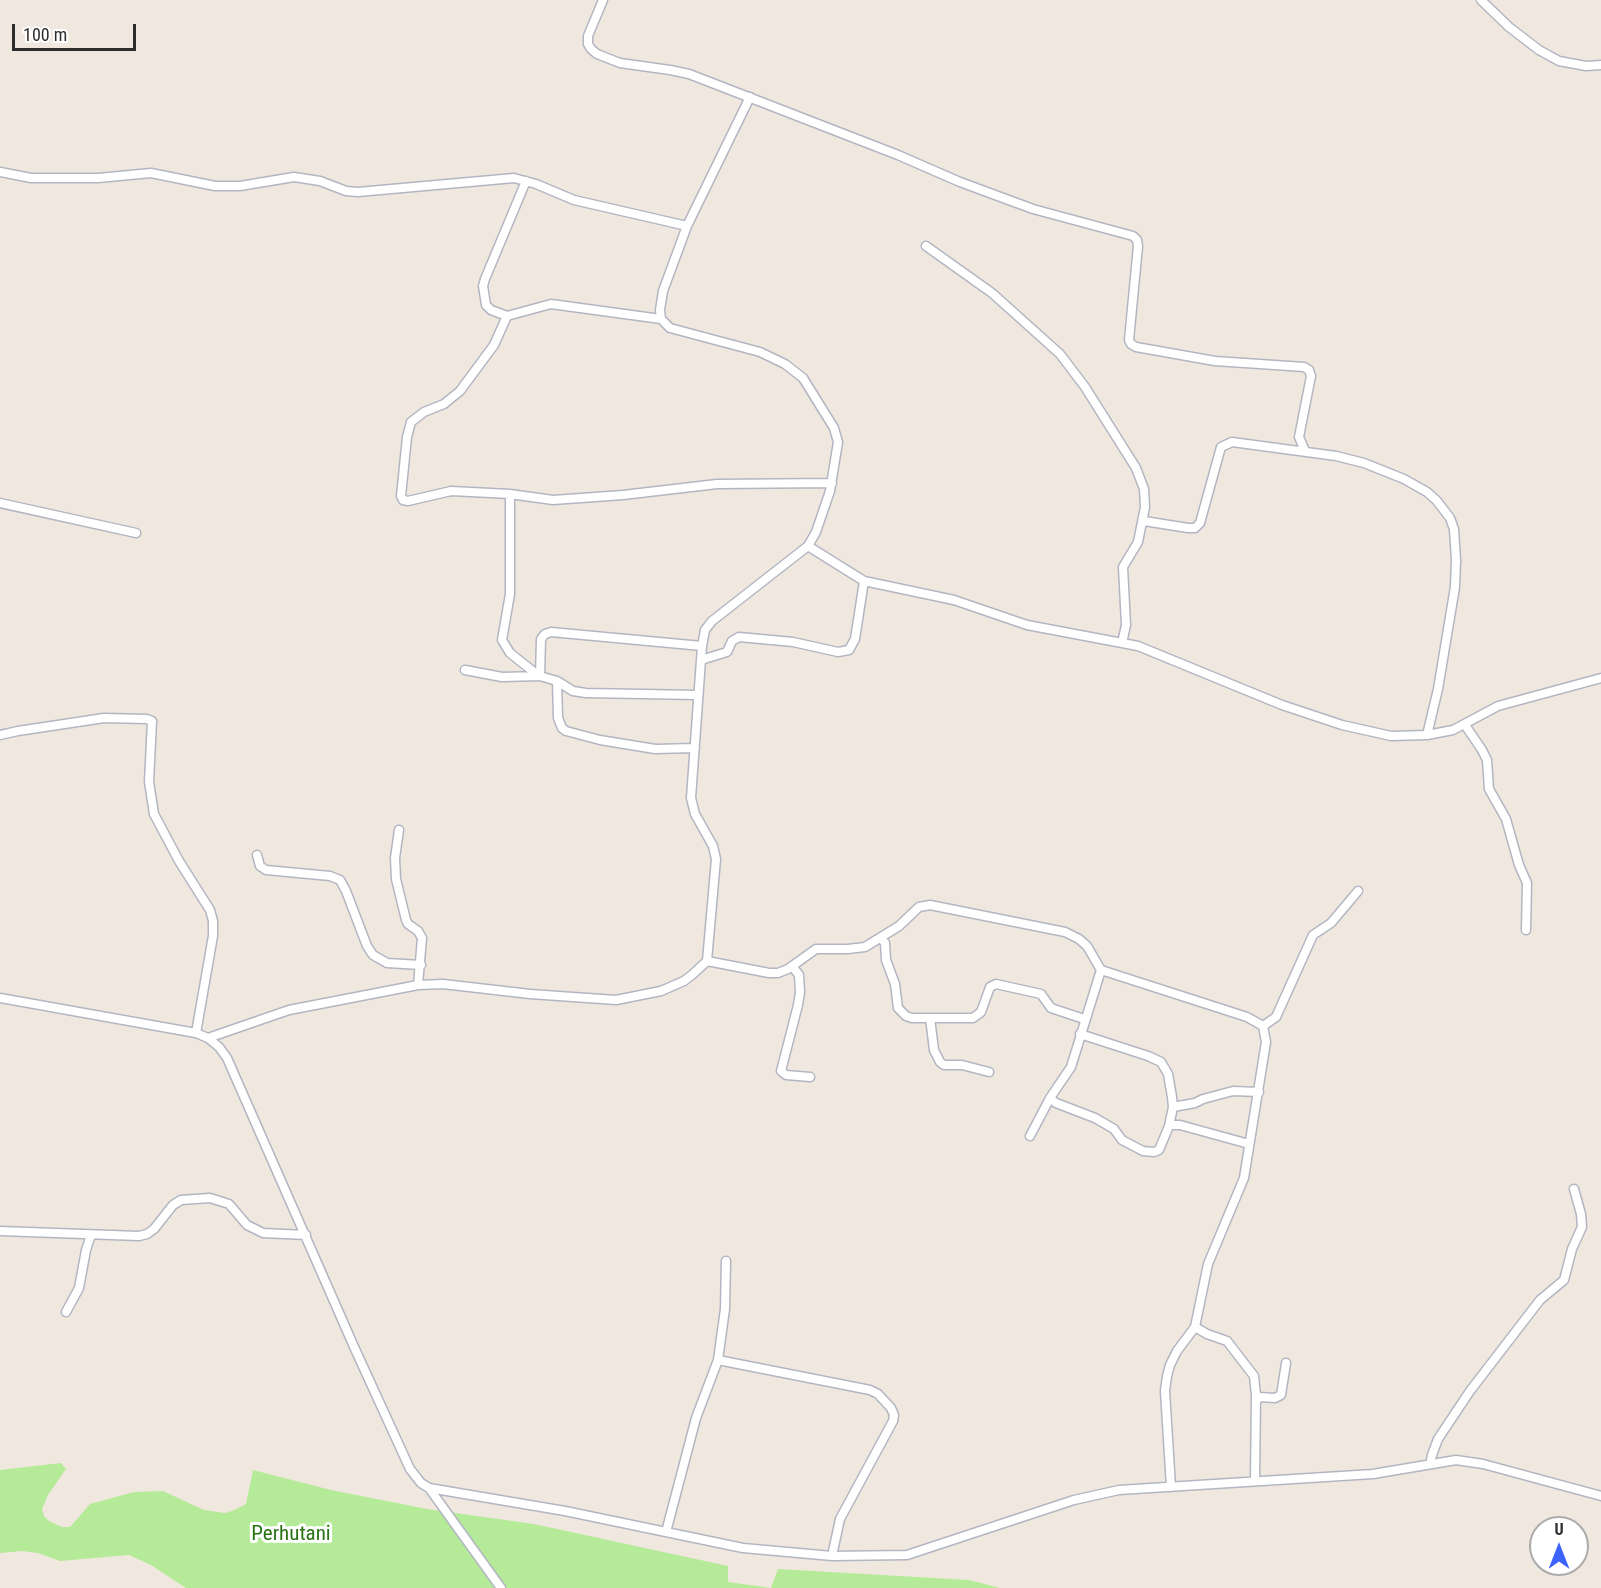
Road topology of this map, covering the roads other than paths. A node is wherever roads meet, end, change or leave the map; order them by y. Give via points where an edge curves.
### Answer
1 (603, 0) edge
2 (1481, 0) edge
3 (1601, 65) edge
4 (750, 97) junction
5 (0, 172) edge
6 (526, 181) junction
7 (687, 226) junction
8 (926, 246) dead end
9 (507, 316) junction
10 (661, 319) junction
11 (1305, 452) junction
12 (832, 483) junction
13 (510, 494) junction
14 (0, 503) edge
15 (1143, 521) junction
16 (136, 533) dead end
17 (808, 546) junction
18 (864, 581) junction
19 (1122, 643) junction
20 (702, 646) junction
21 (701, 660) junction
22 (465, 670) dead end
23 (540, 676) junction
24 (1601, 678) edge
25 (557, 681) junction
26 (698, 695) junction
27 (1465, 725) junction
28 (0, 735) edge
29 (1427, 735) junction
30 (695, 748) junction
31 (399, 830) dead end
32 (256, 855) dead end
33 (1358, 891) dead end
34 (1526, 930) dead end
35 (882, 938) junction
36 (707, 961) junction
37 (421, 965) junction
38 (792, 966) junction
39 (1101, 970) junction
40 (418, 985) junction
41 (0, 998) edge
42 (930, 1018) junction
43 (1084, 1019) junction
44 (1263, 1026) junction
45 (196, 1033) junction
46 (1080, 1034) junction
47 (208, 1038) junction
48 (989, 1072) dead end
49 (810, 1077) dead end
50 (1259, 1092) junction
51 (1050, 1098) junction
52 (1173, 1107) junction
53 (1169, 1126) junction
54 (1030, 1137) dead end
55 (1250, 1144) junction
56 (1574, 1189) dead end
57 (0, 1231) edge
58 (91, 1235) junction
59 (306, 1235) junction
60 (726, 1261) dead end
61 (66, 1312) dead end
62 (1194, 1327) junction
63 (718, 1360) junction
64 (1286, 1363) dead end
65 (1256, 1401) junction
66 (1430, 1464) junction
67 (1255, 1481) junction
68 (1171, 1486) junction
69 (429, 1488) junction
70 (1601, 1496) edge
71 (666, 1532) junction
72 (832, 1556) junction
73 (501, 1588) edge

1 - 4 street via 588,36 588,44 597,54 620,63 689,75
2 - 3 street via 1539,50 1572,65
4 - 7 street
4 - 11 street via 1033,209 1133,236 1138,246 1131,345 1215,361 1309,370 1299,437
5 - 6 street via 31,178 151,173 215,186 294,177 346,192 502,178
6 - 7 street via 574,200
6 - 9 street via 483,286 486,305
7 - 10 street via 660,300
8 - 15 street via 992,292 1067,362 1136,468 1144,489
9 - 10 street via 551,304
9 - 13 street via 494,345 460,391 411,422 401,496 408,501 451,491
10 - 12 street via 670,328 760,352 803,378 837,436
11 - 15 street via 1227,443 1221,447 1200,523 1188,528
11 - 29 street via 1364,463 1404,479 1437,501 1450,518 1454,530 1455,587
12 - 13 street via 717,484 553,500
12 - 17 street
13 - 23 street via 510,594 502,640 510,653
14 - 16 street
15 - 19 street via 1138,542 1123,567 1126,625
17 - 18 street
17 - 20 street via 712,621 705,630
18 - 19 street via 954,600 1027,625
18 - 21 street via 855,639 849,650 838,652 793,642 739,637 732,640 727,652
19 - 29 street via 1342,725 1391,736
20 - 21 street
20 - 23 street via 551,632 542,635
21 - 26 street
22 - 23 street via 492,676
23 - 25 street
24 - 27 street via 1497,706
25 - 26 street via 573,691 586,693
25 - 30 street via 558,718 566,731 655,748
26 - 30 street
27 - 29 street
27 - 34 street via 1487,760 1491,794 1506,819 1527,883
28 - 45 street via 104,718 152,721 149,782 154,814 213,921
30 - 36 street via 692,806 716,859
31 - 37 street via 396,879 406,920 422,938
32 - 37 street via 266,870 340,880 373,955 387,963
33 - 44 street via 1331,923 1313,935 1276,1017
35 - 38 street via 860,948 816,949
35 - 39 street via 920,907 930,905 1065,932 1087,946
35 - 42 street via 902,1013 912,1018
36 - 38 street via 770,973
36 - 40 street via 672,987 647,996 616,1000
37 - 40 street
38 - 49 street via 799,975 800,992 781,1071
39 - 43 street
39 - 44 street via 1247,1017
40 - 47 street via 289,1010
41 - 45 street
42 - 43 street via 978,1016 990,987 996,984 1041,994 1051,1008
42 - 48 street via 934,1050 940,1062
43 - 46 street
44 - 50 street via 1266,1042
45 - 47 street
46 - 51 street via 1071,1067
46 - 52 street via 1161,1062 1168,1074
47 - 59 street via 227,1058
50 - 52 street via 1233,1091
50 - 55 street
51 - 53 street via 1095,1118 1143,1151 1159,1150
51 - 54 street
52 - 53 street
53 - 55 street via 1180,1125
55 - 62 street via 1244,1178 1208,1264
56 - 66 street via 1582,1227 1564,1280 1540,1300 1470,1391 1438,1439
57 - 58 street
58 - 59 street via 147,1234 173,1205 192,1198 229,1204 247,1224 263,1233
58 - 61 street via 79,1288
59 - 69 street via 410,1469
60 - 63 street
62 - 65 street via 1231,1345 1254,1376
62 - 68 street via 1177,1351 1167,1376
63 - 71 street via 696,1418
63 - 72 street via 870,1390 891,1408 893,1421 847,1504
64 - 65 street via 1281,1395
65 - 67 street
66 - 67 street via 1373,1474
66 - 70 street via 1456,1460 1483,1464
67 - 68 street
68 - 72 street via 1119,1490 1074,1500 907,1555
69 - 71 street
69 - 73 street
71 - 72 street via 757,1551

